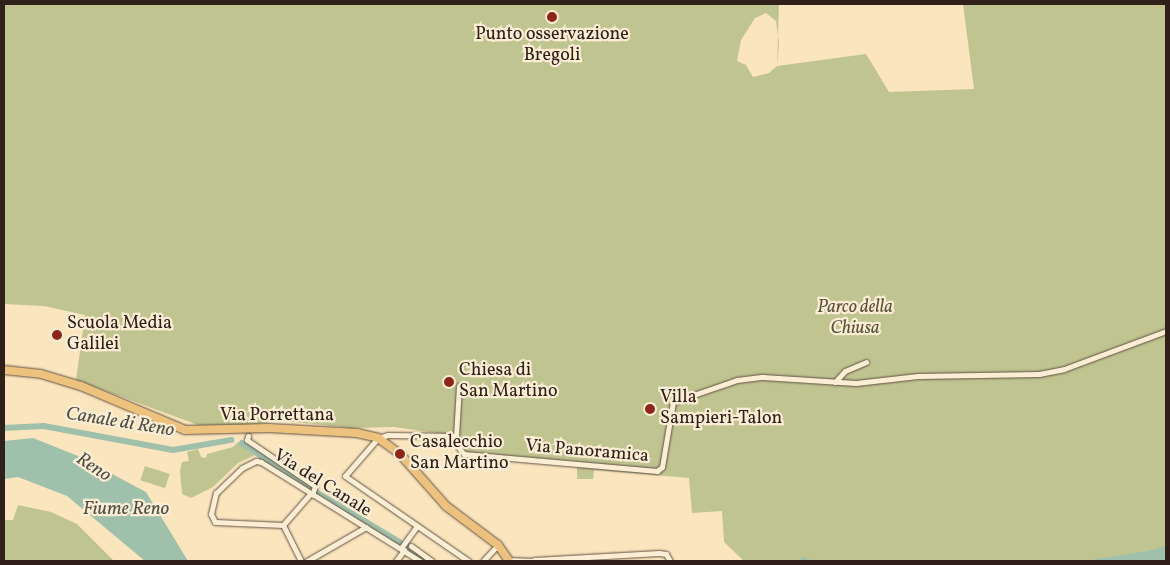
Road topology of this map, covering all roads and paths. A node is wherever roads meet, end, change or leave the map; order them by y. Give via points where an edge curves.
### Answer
1 (1166, 331) edge
2 (866, 362) dead end
3 (4, 370) edge
4 (835, 382) junction
5 (459, 386) dead end
6 (248, 436) dead end
7 (456, 436) junction
8 (378, 438) junction
9 (311, 495) junction
10 (284, 525) junction
11 (417, 526) junction
12 (366, 527) junction
13 (498, 544) junction
14 (410, 546) dead end
15 (403, 549) junction
16 (534, 560) edge
17 (300, 561) edge
18 (307, 561) edge
19 (396, 561) edge
20 (420, 561) edge
21 (432, 561) edge
22 (468, 561) edge
23 (483, 561) edge
24 (508, 561) edge
25 (670, 561) edge

1 - 4 street, Via Panoramica via 1054,373 918,376
2 - 4 street via 845,371
3 - 8 main road, Via Porrettana via 41,374 81,386 186,430 270,428 356,433
4 - 7 street, Via Panoramica via 763,377 737,380 672,402 662,466 658,471 466,454 459,448
5 - 7 street
6 - 9 street via 247,440 315,486
7 - 8 street via 388,435
8 - 11 street via 345,476
8 - 13 main road, Via Porrettana via 400,454 446,506
9 - 10 street
9 - 10 street, Via del Canale via 256,461 242,468 216,493 211,514 218,523
9 - 12 street, Via del Canale
10 - 17 street
11 - 15 street
11 - 22 street
12 - 15 street, Via del Canale
12 - 18 street
13 - 23 street
13 - 24 main road, Via Porrettana
14 - 21 street
15 - 19 street
15 - 20 street, Via del Canale
16 - 24 street
16 - 25 street via 659,553 666,554

